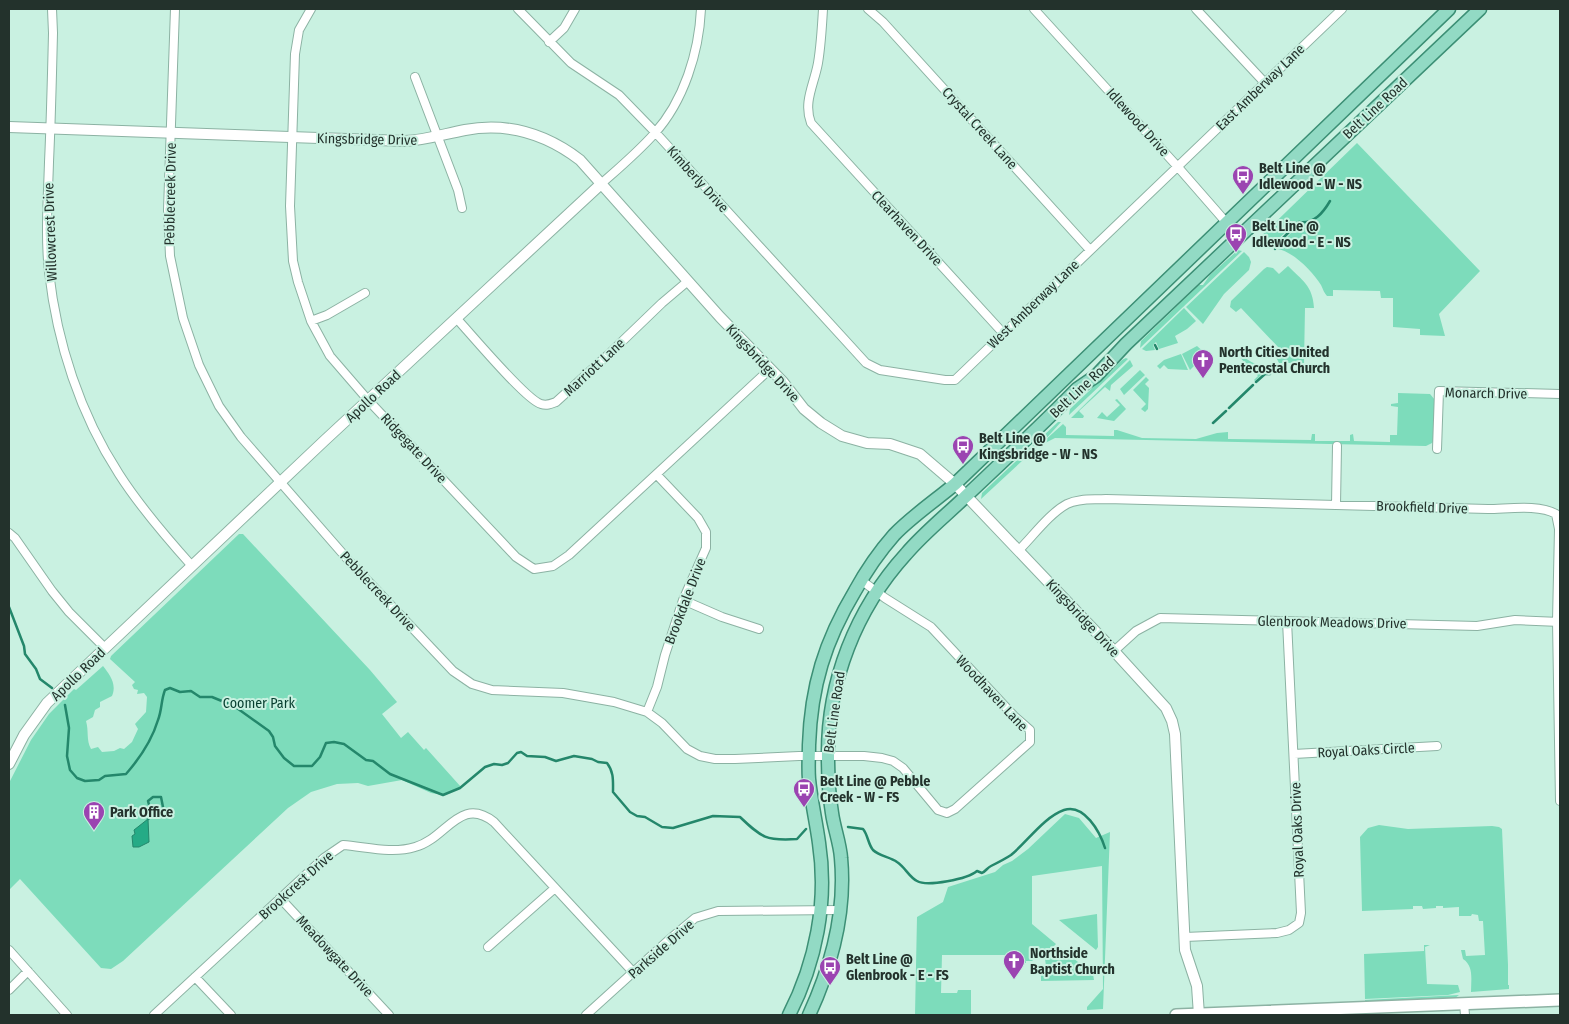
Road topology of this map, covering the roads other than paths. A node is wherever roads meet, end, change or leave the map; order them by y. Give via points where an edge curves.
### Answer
1 (52, 9) edge
2 (175, 9) edge
3 (311, 9) edge
4 (518, 9) edge
5 (575, 9) edge
6 (701, 9) edge
7 (823, 9) edge
8 (868, 9) edge
9 (1034, 9) edge
10 (1196, 9) edge
11 (1342, 9) edge
12 (1449, 9) edge
13 (1480, 9) edge
14 (549, 42) junction
15 (416, 77) dead end
16 (1265, 83) junction
17 (9, 127) edge
18 (51, 128) junction
19 (655, 132) junction
20 (171, 134) junction
21 (437, 137) junction
22 (292, 138) junction
23 (1178, 166) junction
24 (601, 184) junction
25 (462, 208) dead end
26 (1227, 224) junction
27 (1239, 237) junction
28 (1090, 250) junction
29 (688, 281) junction
30 (365, 293) dead end
31 (457, 319) junction
32 (311, 321) junction
33 (1113, 330) junction
34 (1003, 333) junction
35 (1126, 344) junction
36 (866, 363) joint
37 (770, 370) junction
38 (1560, 394) edge
39 (368, 400) junction
40 (1337, 446) dead end
41 (1437, 448) dead end
42 (656, 475) junction
43 (281, 482) junction
44 (955, 484) junction
45 (966, 496) junction
46 (1336, 504) junction
47 (9, 533) edge
48 (1019, 550) junction
49 (192, 566) junction
50 (861, 580) junction
51 (877, 592) junction
52 (683, 600) junction
53 (1287, 621) junction
54 (1559, 622) edge
55 (759, 629) dead end
56 (105, 648) junction
57 (1114, 651) junction
58 (647, 712) junction
59 (1437, 746) dead end
60 (12, 749) edge
61 (1294, 754) junction
62 (809, 756) junction
63 (828, 756) junction
64 (9, 764) edge
65 (1560, 801) edge
66 (947, 813) joint
67 (554, 888) junction
68 (280, 898) junction
69 (822, 910) junction
70 (839, 910) junction
71 (1185, 936) junction
72 (488, 947) dead end
73 (9, 950) edge
74 (28, 971) junction
75 (633, 972) junction
76 (195, 978) junction
77 (9, 990) edge
78 (1560, 1000) edge
79 (1465, 1009) edge
80 (1337, 1011) edge
81 (67, 1015) edge
82 (154, 1015) edge
83 (231, 1015) edge
84 (389, 1015) edge
85 (586, 1015) edge
86 (789, 1015) edge
87 (809, 1015) edge
88 (1176, 1015) edge
89 (1199, 1015) edge

1 - 18 street, Willowcrest Drive
2 - 20 street, Pebblecreek Drive
3 - 22 street, Ridgegate Drive via 299,30 295,54
4 - 14 street, Kimberly Drive
5 - 14 street via 564,28
6 - 19 street, Apollo Road via 688,75
7 - 34 street, Clearhaven Drive via 818,62 807,102 811,123
8 - 28 street, Crystal Creek Lane
9 - 23 street, Idlewood Drive
10 - 16 street
11 - 16 street, East Amberway Lane
12 - 26 main road, Belt Line Road
13 - 27 main road, Belt Line Road
14 - 19 street, Kimberly Drive via 571,62 619,95
15 - 21 street
16 - 23 street, East Amberway Lane
17 - 18 street, Kingsbridge Drive
18 - 20 street, Kingsbridge Drive
18 - 49 street, Willowcrest Drive via 47,222 49,271 64,351 92,425 119,474 165,536
19 - 24 street, Apollo Road
19 - 36 street, Kimberly Drive
20 - 22 street, Kingsbridge Drive
20 - 43 street, Pebblecreek Drive via 170,256 189,340 198,366 219,406 241,437
21 - 22 street, Kingsbridge Drive via 405,141
21 - 24 street, Kingsbridge Drive via 479,128 530,133 550,140 580,160
21 - 25 street
22 - 32 street, Ridgegate Drive via 290,206 293,261
23 - 26 street, Idlewood Drive
23 - 28 street, West Amberway Lane
24 - 29 street, Kingsbridge Drive
24 - 31 street, Apollo Road
26 - 27 street, Idlewood Drive
26 - 33 main road, Belt Line Road
27 - 35 main road, Belt Line Road
28 - 34 street, West Amberway Lane
29 - 31 street, Marriott Lane via 550,405 540,404 521,388
29 - 37 street, Kingsbridge Drive
30 - 32 street
31 - 39 street, Apollo Road
32 - 39 street, Ridgegate Drive via 330,356
33 - 35 main road
33 - 44 main road, Belt Line Road
34 - 36 street, West Amberway Lane via 955,380 880,370
35 - 45 main road, Belt Line Road via 1096,376 1077,389
37 - 42 street, Ridgegate Drive
37 - 44 street, Kingsbridge Drive via 804,409 842,436 867,443 890,444 920,454
38 - 41 street, Monarch Drive via 1439,391
39 - 42 street, Ridgegate Drive via 516,557 534,569 553,566 568,555
39 - 43 street, Apollo Road
40 - 46 street
42 - 52 street, Brookdale Drive via 698,518 706,532 706,548
43 - 49 street, Apollo Road
43 - 58 street, Pebblecreek Drive via 350,562 453,671 472,684 492,690 562,693 614,702
44 - 45 street, Kingsbridge Drive
44 - 50 main road, Belt Line Road via 895,535
45 - 48 street, Kingsbridge Drive
45 - 51 main road, Belt Line Road via 906,553
46 - 48 street, Brookfield Drive via 1082,500 1055,514
46 - 54 street, Brookfield Drive via 1550,510 1556,514 1559,529
47 - 56 street via 69,612
48 - 57 street, Kingsbridge Drive
49 - 56 street, Apollo Road
50 - 51 street, Woodhaven Lane
50 - 62 main road, Belt Line Road via 839,617 821,663 812,705
51 - 63 main road, Belt Line Road via 855,629 840,668
51 - 66 street, Woodhaven Lane via 930,627 1030,730 1030,742
52 - 55 street
52 - 58 street, Brookdale Drive
53 - 54 street, Glenbrook Meadows Drive via 1477,626 1515,620
53 - 57 street, Glenbrook Meadows Drive via 1160,618 1136,631
53 - 61 street, Royal Oaks Drive
54 - 65 street, Brookfield Drive
56 - 60 street, Apollo Road via 47,704
57 - 71 street, Kingsbridge Drive via 1166,708 1172,721
58 - 62 street, Pebblecreek Drive via 687,749 700,756 715,759
59 - 61 street, Royal Oaks Circle
60 - 64 street, Apollo Road
61 - 71 street, Royal Oaks Drive via 1299,923 1277,933
62 - 63 street, Pebblecreek Drive
62 - 69 main road, Belt Line Road via 809,778 820,844
63 - 66 street, Pebblecreek Drive via 864,756 893,761 903,768 938,810
63 - 70 main road, Belt Line Road via 832,813 841,857
67 - 68 street, Brookcrest Drive via 494,822 485,815 468,812 418,847 399,851 343,845 326,856
67 - 72 street
67 - 75 street, Brookcrest Drive
68 - 76 street, Brookcrest Drive
68 - 84 street, Meadowgate Drive
69 - 70 street, Parkside Drive
69 - 75 street, Parkside Drive via 710,913 695,918
69 - 86 main road, Belt Line Road via 817,940 798,999
70 - 87 main road, Belt Line Road via 829,962
71 - 89 street, Kingsbridge Drive via 1187,960 1197,986
73 - 74 street
74 - 77 street
74 - 81 street
75 - 85 street, Parkside Drive
76 - 82 street, Brookcrest Drive
76 - 83 street
78 - 79 main road
79 - 80 main road
80 - 89 main road
88 - 89 main road

